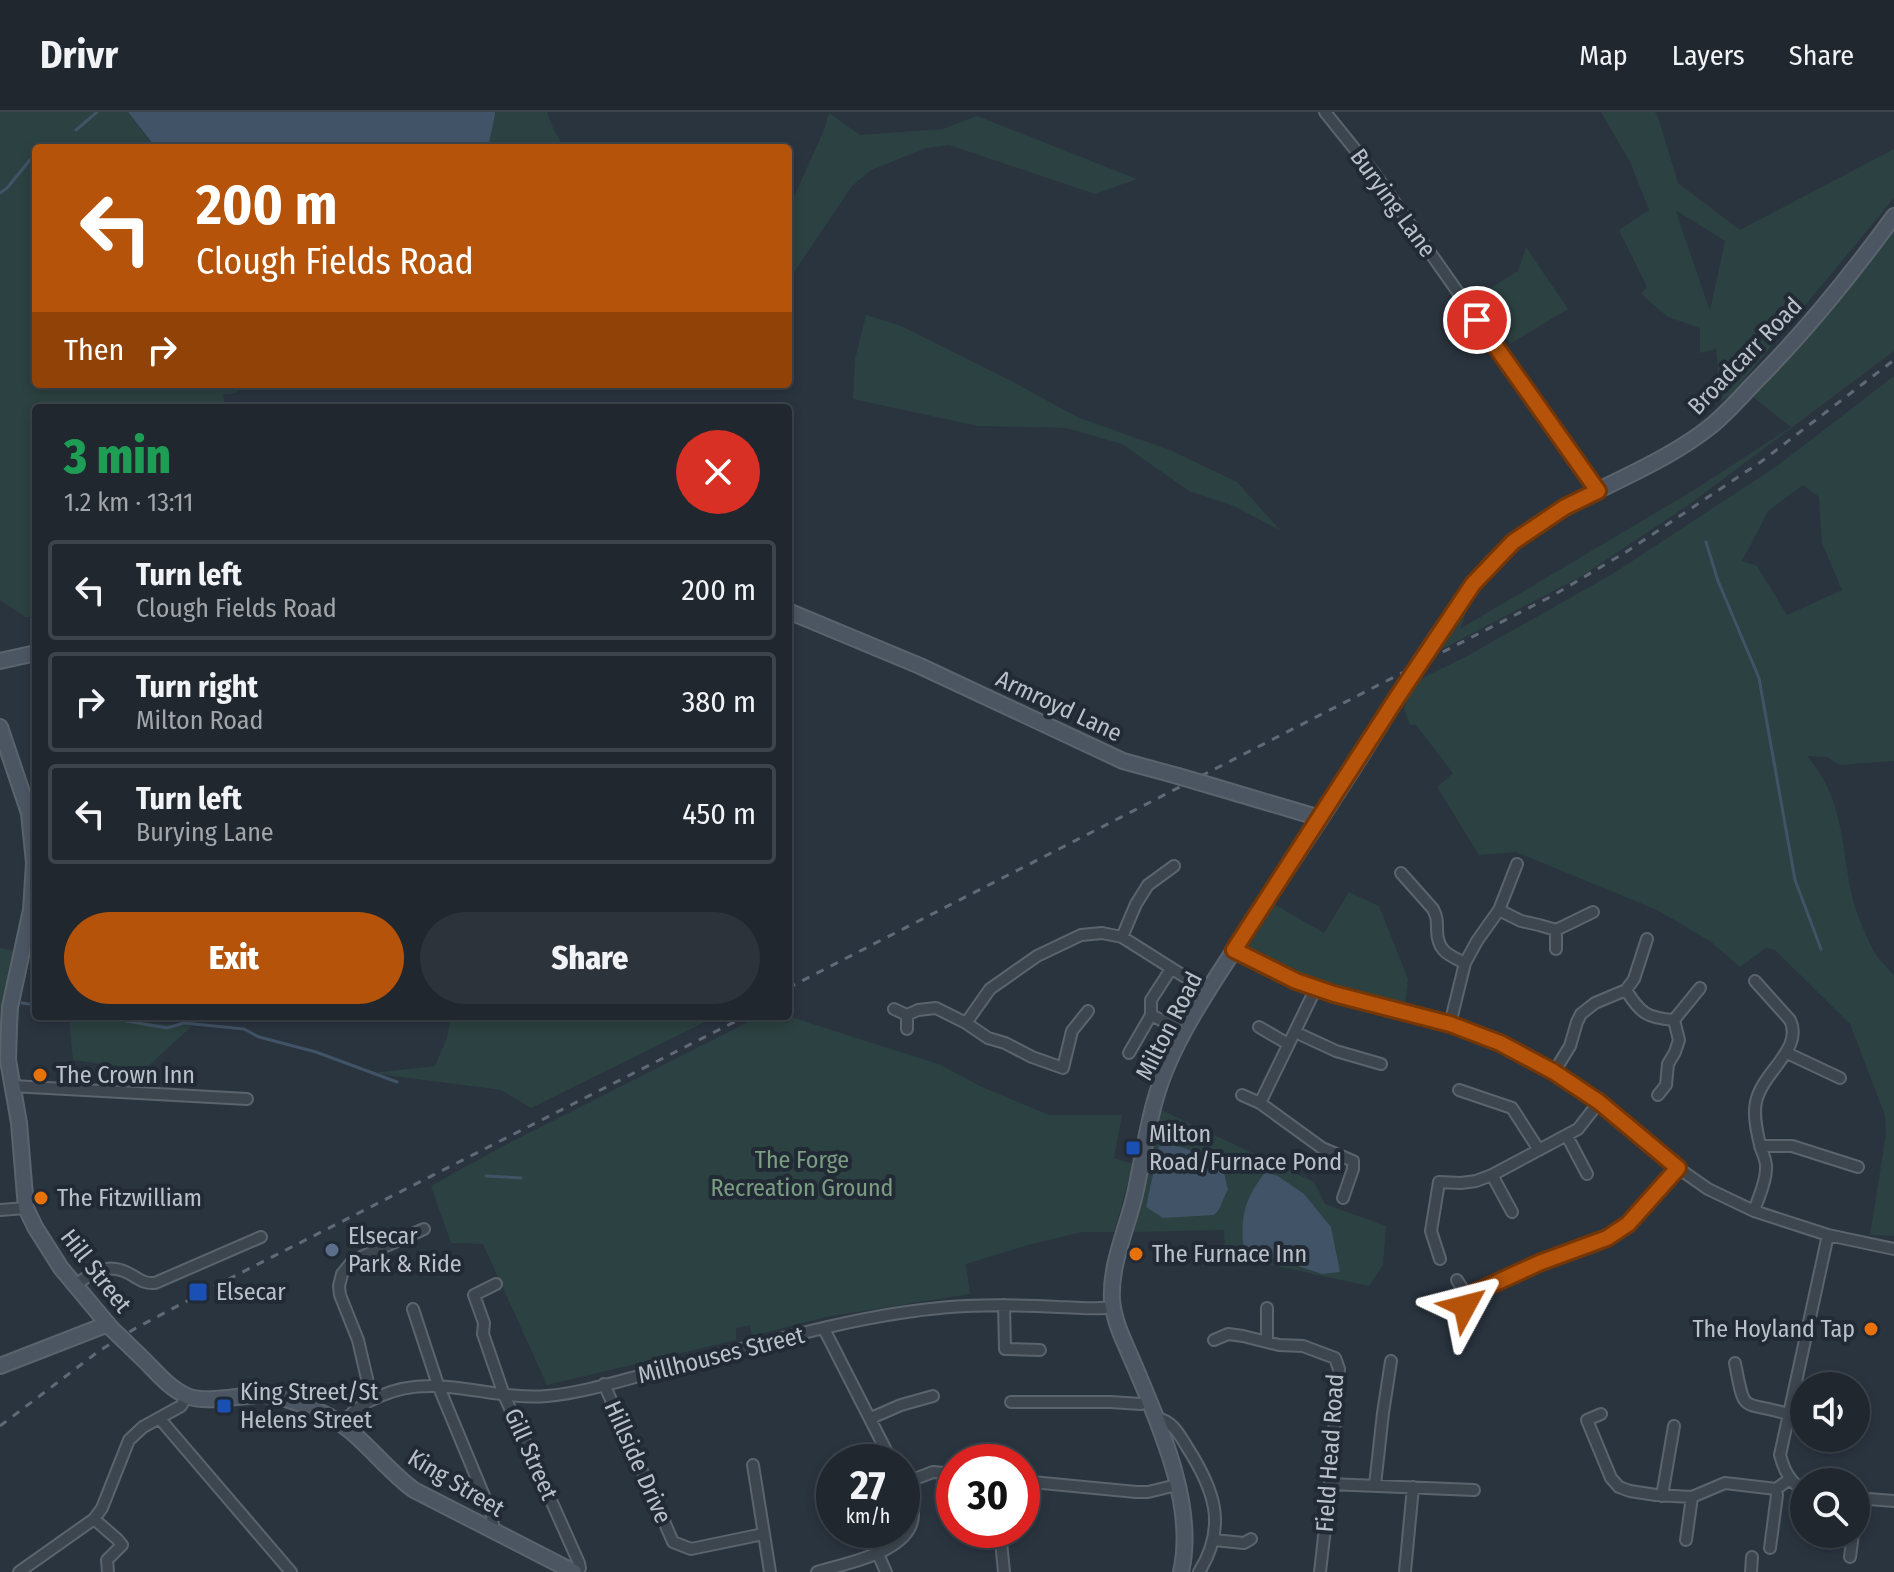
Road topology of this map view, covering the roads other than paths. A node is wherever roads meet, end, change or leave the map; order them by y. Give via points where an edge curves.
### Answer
1 (1325, 112) edge
2 (1894, 216) edge
3 (1598, 491) junction
4 (792, 613) edge
5 (32, 654) edge
6 (0, 661) edge
7 (0, 727) edge
8 (32, 810) edge
9 (1320, 818) junction
10 (1517, 864) dead end
11 (1174, 866) dead end
12 (1401, 873) dead end
13 (32, 894) edge
14 (1499, 910) junction
15 (1593, 912) dead end
16 (1556, 930) junction
17 (1122, 937) junction
18 (1647, 939) dead end
19 (1556, 949) dead end
20 (1234, 950) junction
21 (1465, 963) junction
22 (1171, 969) junction
23 (1755, 981) dead end
24 (1316, 988) junction
25 (1700, 988) dead end
26 (1626, 990) junction
27 (1209, 992) junction
28 (894, 1009) dead end
29 (1088, 1011) dead end
30 (907, 1015) junction
31 (1151, 1015) junction
32 (1674, 1020) junction
33 (966, 1023) junction
34 (1450, 1024) junction
35 (1259, 1027) dead end
36 (907, 1029) dead end
37 (1185, 1032) junction
38 (1295, 1032) junction
39 (1288, 1044) junction
40 (1129, 1053) dead end
41 (1787, 1053) junction
42 (4, 1059) edge
43 (1381, 1064) dead end
44 (1554, 1072) junction
45 (1840, 1078) dead end
46 (12, 1086) junction
47 (1459, 1090) dead end
48 (1242, 1095) dead end
49 (1658, 1095) dead end
50 (247, 1099) dead end
51 (1599, 1102) junction
52 (1260, 1103) junction
53 (1567, 1136) junction
54 (1760, 1146) junction
55 (1539, 1150) junction
56 (1858, 1167) dead end
57 (1678, 1168) junction
58 (1587, 1174) dead end
59 (1492, 1175) junction
60 (1343, 1198) dead end
61 (26, 1208) junction
62 (0, 1210) edge
63 (1754, 1211) junction
64 (1512, 1212) dead end
65 (424, 1229) dead end
66 (1828, 1235) junction
67 (261, 1237) dead end
68 (1894, 1249) edge
69 (1440, 1259) dead end
70 (1457, 1280) dead end
71 (496, 1284) dead end
72 (76, 1285) junction
73 (1004, 1305) junction
74 (1113, 1307) junction
75 (1267, 1308) dead end
76 (413, 1309) dead end
77 (109, 1326) junction
78 (824, 1329) junction
79 (1214, 1340) dead end
80 (1267, 1341) junction
81 (1040, 1350) dead end
82 (1391, 1361) dead end
83 (1735, 1363) dead end
84 (0, 1366) edge
85 (604, 1384) junction
86 (438, 1385) junction
87 (504, 1395) junction
88 (187, 1396) junction
89 (933, 1396) dead end
90 (376, 1398) junction
91 (1011, 1402) dead end
92 (1149, 1402) junction
93 (1601, 1414) dead end
94 (1788, 1414) junction
95 (871, 1418) junction
96 (1156, 1418) junction
97 (160, 1419) junction
98 (342, 1425) junction
99 (1674, 1426) dead end
100 (883, 1444) edge
101 (753, 1465) dead end
102 (1790, 1479) joint
103 (1040, 1483) edge
104 (1330, 1484) junction
105 (1177, 1485) junction
106 (1375, 1485) junction
107 (1413, 1487) junction
108 (1776, 1489) junction
109 (1474, 1490) dead end
110 (1662, 1496) junction
111 (1692, 1497) junction
112 (1870, 1499) edge
113 (1894, 1501) edge
114 (94, 1519) junction
115 (491, 1531) junction
116 (763, 1534) junction
117 (1251, 1539) dead end
118 (1214, 1540) junction
119 (1686, 1540) dead end
120 (888, 1548) edge
121 (1002, 1548) edge
122 (1770, 1548) dead end
123 (1851, 1548) edge
124 (878, 1554) junction
125 (1752, 1557) dead end
126 (1850, 1557) dead end
127 (19, 1572) edge
128 (108, 1572) edge
129 (291, 1572) edge
130 (576, 1572) edge
131 (770, 1572) edge
132 (817, 1572) edge
133 (886, 1572) edge
134 (1004, 1572) edge
135 (1181, 1572) edge
136 (1199, 1572) edge
137 (1320, 1572) edge
138 (1405, 1572) edge
139 (1751, 1572) edge

1 - 3 street, Burying Lane via 1374,173
2 - 3 street, Broadcarr Road via 1810,323 1727,412 1692,439
3 - 9 street, Milton Road, bridge via 1513,542 1473,584
4 - 9 street, Armroyd Lane, bridge via 1123,761
5 - 6 street
7 - 8 street, Hill Street
9 - 20 street, Milton Road
10 - 14 street
11 - 17 street via 1148,885
12 - 21 street via 1437,916 1441,948
13 - 42 street, Hill Street
14 - 16 street
14 - 21 street
15 - 16 street
16 - 19 street
17 - 22 street
17 - 33 street via 1081,935 1037,956 990,989
18 - 26 street
20 - 24 street
20 - 27 street, Milton Road
21 - 34 street
22 - 27 street
22 - 31 street via 1151,1000
23 - 41 street via 1790,1020 1793,1036
24 - 34 street
24 - 38 street
25 - 32 street
26 - 32 street via 1648,1016
26 - 44 street via 1581,1014
27 - 37 street, Milton Road
28 - 30 street
29 - 33 street via 1072,1031 1063,1068 988,1038
30 - 33 street via 936,1008
30 - 36 street
31 - 37 street
31 - 40 street
32 - 49 street via 1679,1040
34 - 44 street
35 - 39 street
37 - 74 street, Milton Road via 1152,1115 1114,1270
38 - 39 street
38 - 43 street
39 - 52 street
41 - 45 street
41 - 54 street via 1763,1083 1756,1102
42 - 46 street, Hill Street
44 - 51 street
46 - 50 street
46 - 61 street, Hill Street
47 - 55 street via 1512,1108
48 - 52 street
51 - 53 street
51 - 57 street
52 - 60 street via 1322,1148 1353,1161
53 - 55 street
53 - 58 street
54 - 56 street via 1792,1146
54 - 63 street via 1766,1169
55 - 59 street
57 - 63 street
57 - 70 street via 1628,1224 1607,1238 1539,1263 1466,1301
59 - 64 street
59 - 69 street via 1439,1182 1431,1231
61 - 62 street
61 - 72 street, Hill Street
63 - 66 street
65 - 90 street via 359,1258 342,1274 340,1295
66 - 68 street
66 - 94 street
67 - 72 street via 155,1283 111,1268 93,1272
71 - 87 street, Gill Street via 474,1295
72 - 77 street, Hill Street
73 - 74 street, Millhouses Street
73 - 78 street, Millhouses Street via 892,1314
73 - 81 street via 1005,1349
74 - 92 street, Milton Road
75 - 80 street
76 - 86 street
77 - 84 street
77 - 88 street, Hill Street, bridge
78 - 85 street, Millhouses Street
78 - 95 street
79 - 80 street, Field Head Road via 1228,1334
80 - 104 street, Field Head Road via 1335,1358 1339,1369
82 - 106 street
83 - 94 street via 1746,1404
85 - 87 street, Millhouses Street via 545,1396
85 - 116 street, Hillside Drive via 673,1542 691,1549
86 - 87 street, Millhouses Street
86 - 90 street, Millhouses Street
86 - 115 street via 492,1515
87 - 130 street, Gill Street via 579,1563
88 - 97 street
88 - 98 street, King Street via 274,1397
89 - 95 street
90 - 98 street, Millhouses Street
91 - 92 street
92 - 96 street, Milton Road
93 - 110 street via 1587,1420 1611,1478 1630,1491
94 - 102 street via 1780,1455
95 - 100 street
96 - 105 street, Milton Road
96 - 118 street, Milton Road via 1173,1426 1201,1468 1211,1492
97 - 114 street via 129,1440
97 - 129 street
98 - 115 street, King Street via 414,1490
99 - 110 street
101 - 116 street
102 - 108 street
103 - 105 street via 1136,1492
104 - 106 street
104 - 137 street, Field Head Road
105 - 135 street, Milton Road via 1185,1535
106 - 107 street
107 - 109 street
107 - 138 street
108 - 111 street via 1725,1483
108 - 122 street
110 - 111 street
111 - 119 street
112 - 113 street
114 - 127 street
114 - 128 street via 122,1545 107,1560
115 - 130 street, King Street
116 - 131 street
117 - 118 street
118 - 136 street, Milton Road
120 - 124 street
121 - 134 street
123 - 126 street
124 - 132 street
124 - 133 street
125 - 139 street

